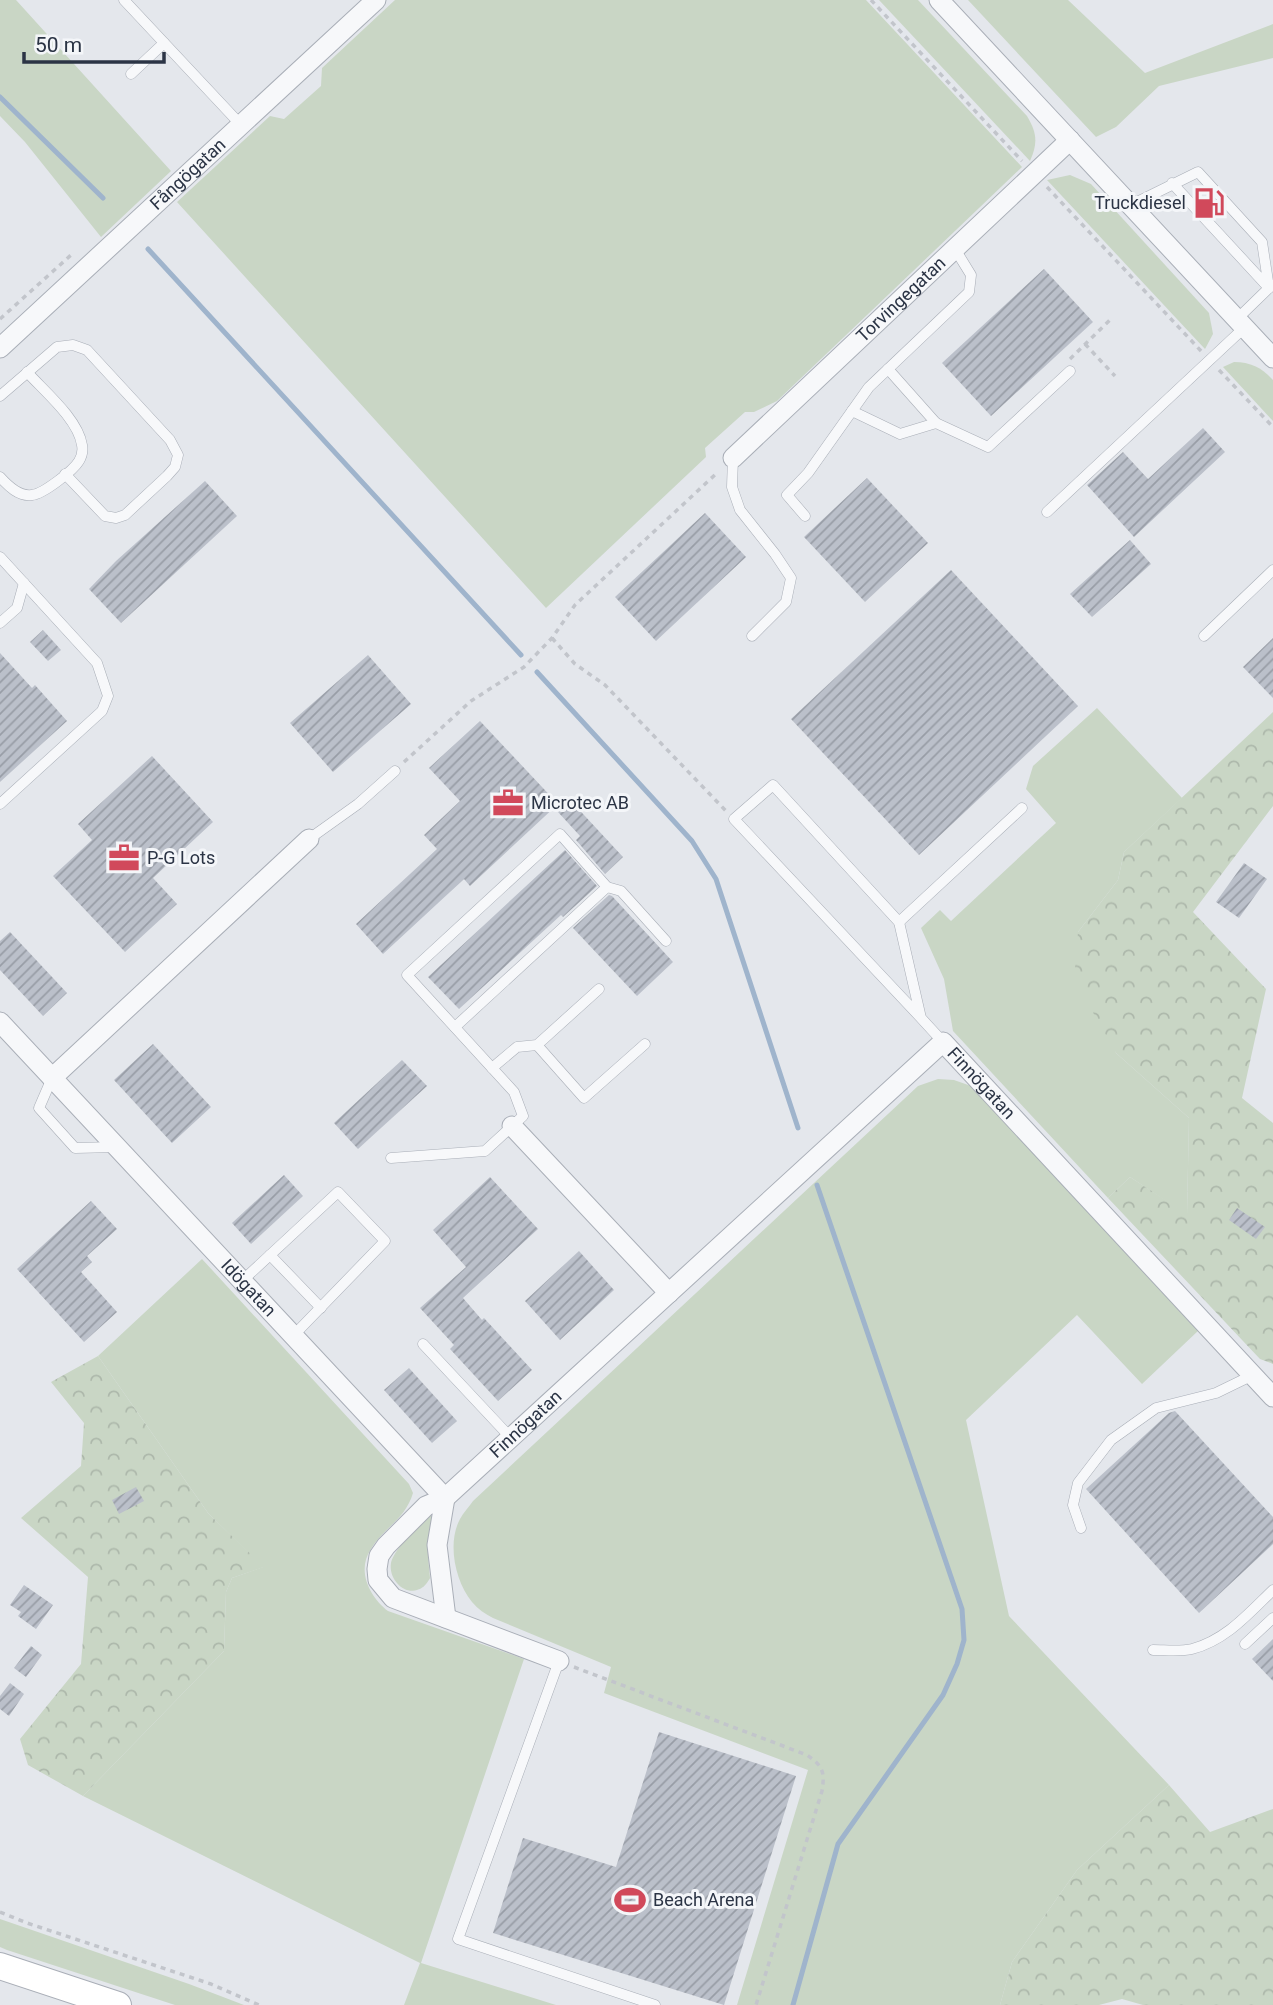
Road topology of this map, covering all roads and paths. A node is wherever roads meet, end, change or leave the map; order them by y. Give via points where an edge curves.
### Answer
1 (124, 0) edge
2 (376, 0) edge
3 (871, 0) edge
4 (939, 0) edge
5 (164, 43) junction
6 (131, 74) dead end
7 (241, 125) junction
8 (1070, 140) junction
9 (1035, 174) junction
10 (1172, 183) junction
11 (1131, 205) junction
12 (956, 249) junction
13 (1271, 286) edge
14 (1111, 319) dead end
15 (1241, 323) junction
16 (1085, 344) junction
17 (0, 348) edge
18 (1273, 358) edge
19 (1210, 360) junction
20 (888, 369) junction
21 (1070, 370) joint
22 (27, 372) junction
23 (1115, 376) dead end
24 (0, 396) edge
25 (852, 411) junction
26 (936, 423) junction
27 (1273, 427) edge
28 (733, 458) junction
29 (65, 474) junction
30 (0, 477) edge
31 (1047, 512) dead end
32 (805, 516) dead end
33 (0, 557) edge
34 (1273, 569) edge
35 (24, 583) junction
36 (0, 623) edge
37 (752, 636) dead end
38 (1204, 636) dead end
39 (552, 638) junction
40 (395, 771) joint
41 (0, 804) edge
42 (1022, 808) dead end
43 (734, 819) junction
44 (309, 839) joint
45 (607, 887) junction
46 (899, 922) junction
47 (666, 941) dead end
48 (599, 989) dead end
49 (921, 1018) junction
50 (0, 1022) edge
51 (454, 1027) junction
52 (943, 1042) junction
53 (645, 1044) dead end
54 (537, 1045) junction
55 (492, 1068) junction
56 (52, 1078) junction
57 (512, 1126) junction
58 (115, 1147) junction
59 (391, 1158) dead end
60 (270, 1255) junction
61 (242, 1281) junction
62 (669, 1293) junction
63 (321, 1308) junction
64 (293, 1336) junction
65 (423, 1343) dead end
66 (1253, 1375) junction
67 (1273, 1397) edge
68 (511, 1438) junction
69 (445, 1498) junction
70 (1081, 1528) dead end
71 (1273, 1590) edge
72 (446, 1618) junction
73 (1273, 1618) edge
74 (1245, 1644) dead end
75 (1153, 1650) dead end
76 (559, 1661) junction
77 (0, 1912) edge
78 (0, 1966) edge
79 (112, 2004) edge
80 (259, 2005) edge
81 (654, 2005) edge
82 (756, 2005) edge

1 - 5 lane
2 - 7 street, Fångögatan
3 - 9 path
4 - 8 street
5 - 6 lane
5 - 7 lane
7 - 17 street, Fångögatan
8 - 9 street, Torvingegatan
8 - 11 street
9 - 12 street, Torvingegatan
9 - 19 path
10 - 11 lane
10 - 13 lane
10 - 13 lane via 1198,172 1262,242
11 - 15 street
12 - 20 lane via 971,275 969,292
12 - 28 street, Torvingegatan
13 - 15 lane
14 - 16 path
15 - 18 street
15 - 19 lane
16 - 21 path via 1064,364
16 - 23 path
19 - 27 path
19 - 31 lane
20 - 25 lane
20 - 26 lane
21 - 26 lane via 988,447
22 - 24 lane
22 - 29 lane via 80,436 83,449 79,461
22 - 29 lane via 57,347 74,345 87,350 170,440 178,455 167,476 116,518 105,516
25 - 26 lane via 900,434
25 - 32 lane via 808,474 787,495
28 - 37 lane via 732,487 740,510 790,578 786,602
28 - 39 path via 575,605
29 - 30 lane via 44,492 29,496 10,488
33 - 35 lane
34 - 38 lane
35 - 36 lane via 17,608
35 - 41 lane via 97,663 108,696 102,711
39 - 40 path via 524,667 471,701
39 - 43 path via 575,664 605,685
40 - 44 lane
42 - 46 lane
43 - 46 lane via 773,785
43 - 49 lane
44 - 56 street
45 - 47 lane via 621,891
45 - 51 lane
45 - 51 lane via 560,834 407,975
46 - 49 lane
48 - 54 lane
49 - 52 lane
50 - 56 street, Idögatan
51 - 55 lane
52 - 62 street, Finnögatan
52 - 66 street, Finnögatan
53 - 54 lane via 584,1098
54 - 55 lane via 517,1047
55 - 57 lane via 514,1092 523,1116
56 - 58 street, Idögatan
56 - 58 lane via 39,1108 75,1148
57 - 59 lane via 485,1151
57 - 62 street
58 - 61 street, Idögatan
60 - 61 lane
60 - 63 lane
60 - 63 lane via 338,1192 386,1241
61 - 64 street, Idögatan
62 - 68 street, Finnögatan
63 - 64 lane
64 - 69 street, Idögatan
65 - 68 lane
66 - 67 street, Finnögatan
66 - 70 lane via 1216,1393 1156,1408 1111,1440 1078,1483 1073,1505
68 - 69 street, Finnögatan
69 - 72 street via 437,1545
69 - 72 street, Finnögatan via 426,1506 386,1546 377,1569 378,1580 393,1598
71 - 75 lane via 1217,1640 1190,1650
72 - 76 street, Finnögatan
73 - 74 lane
76 - 81 lane via 458,1938
76 - 82 path via 818,1763 824,1776 822,1791
77 - 80 path via 211,1984
78 - 79 main road

